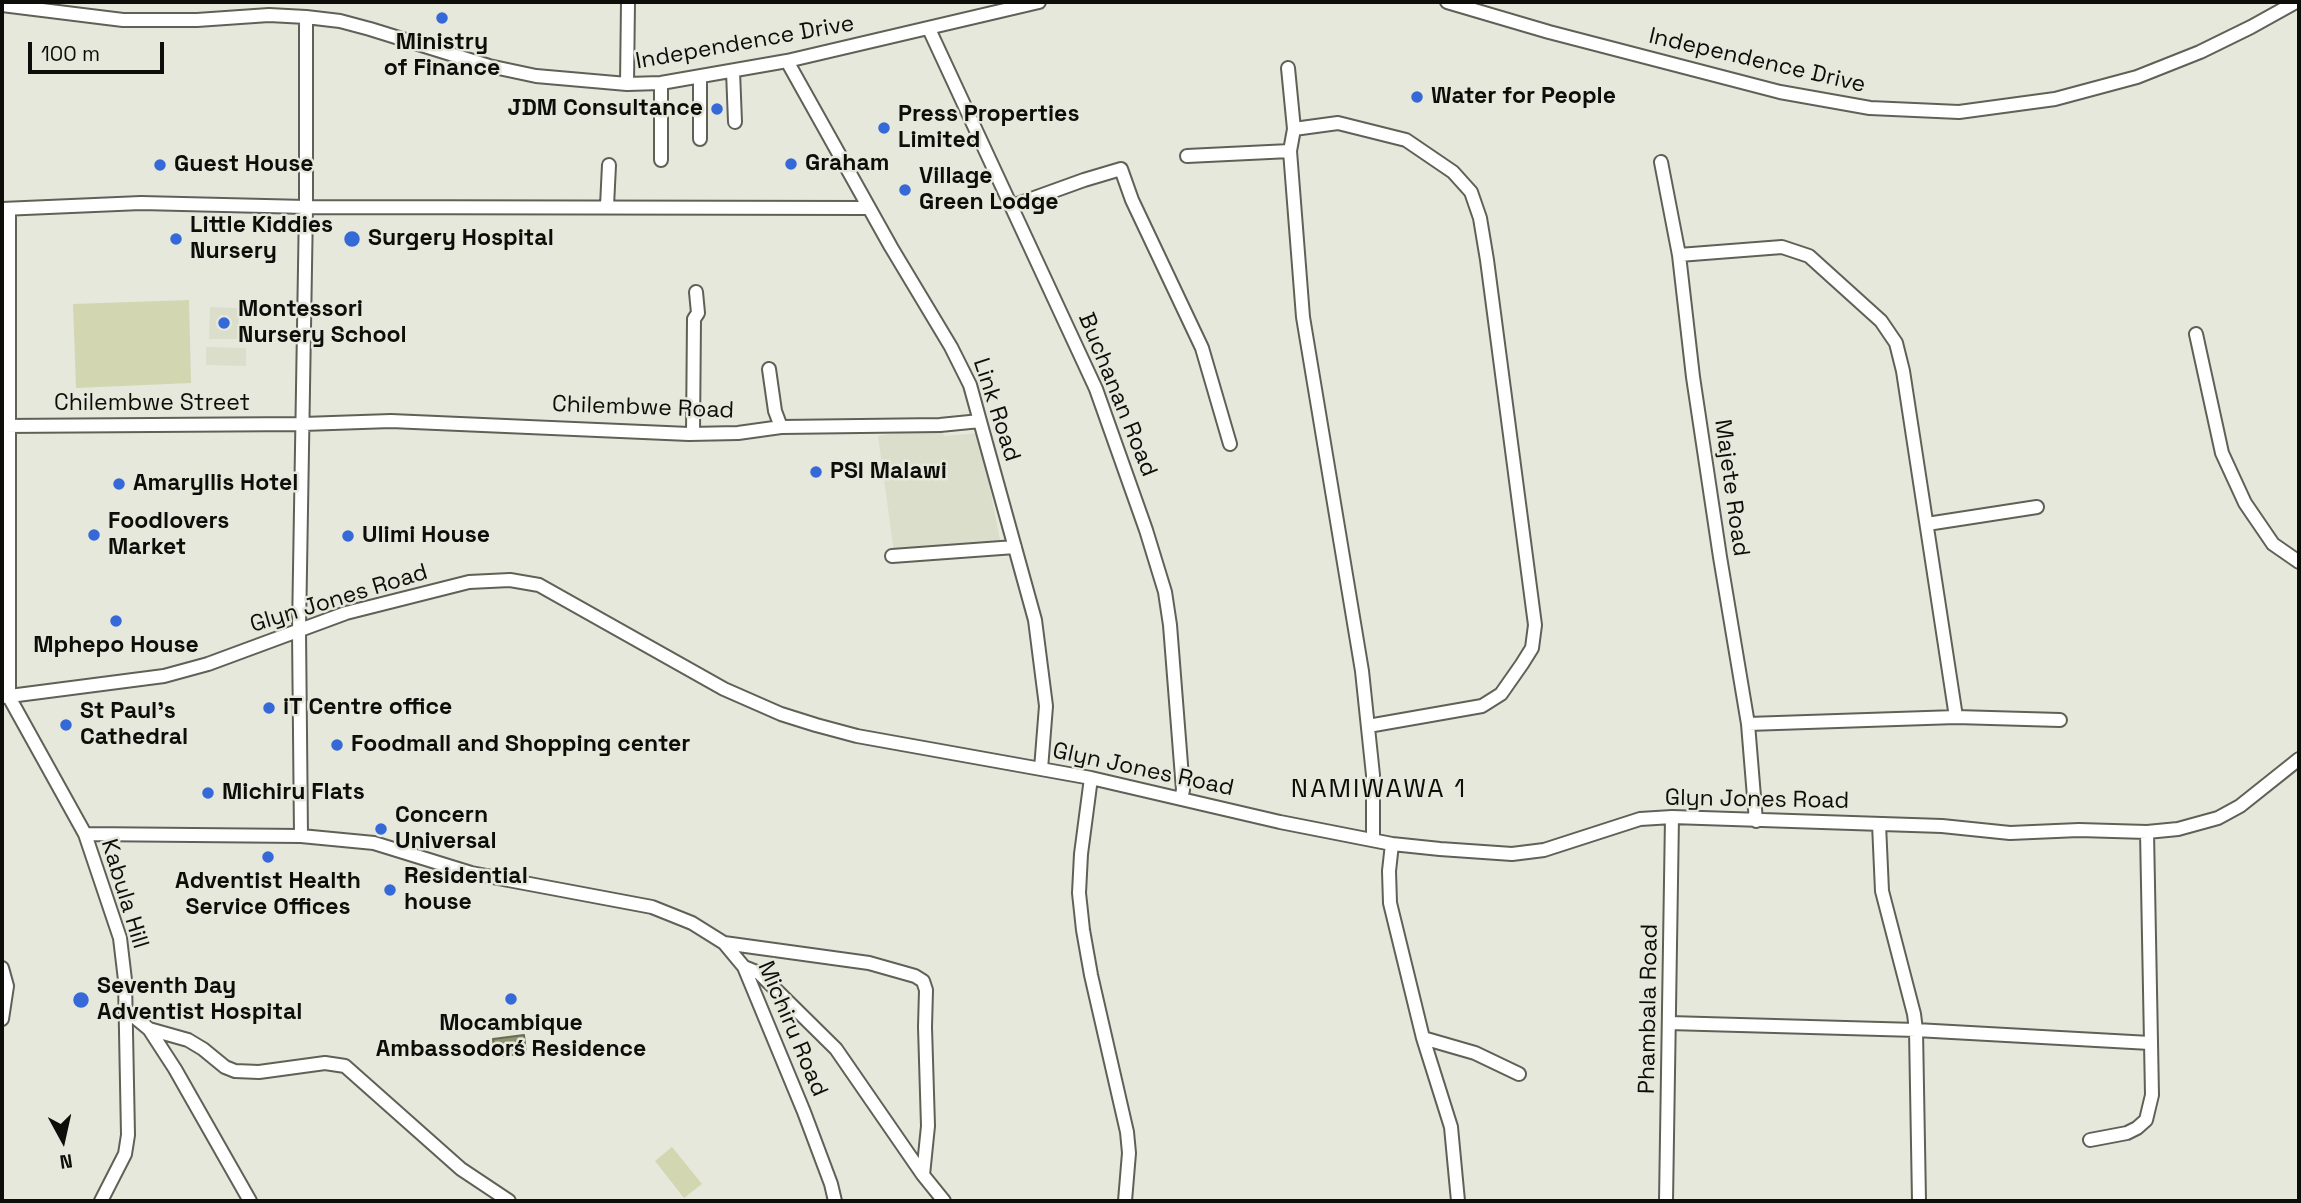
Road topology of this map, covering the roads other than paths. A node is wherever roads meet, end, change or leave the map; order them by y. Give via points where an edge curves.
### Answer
1 (628, 2) edge
2 (1039, 2) edge
3 (1447, 2) edge
4 (2296, 2) edge
5 (2, 5) edge
6 (306, 17) junction
7 (929, 29) junction
8 (787, 61) junction
9 (1288, 68) dead end
10 (733, 71) junction
11 (699, 76) junction
12 (662, 83) junction
13 (627, 84) junction
14 (735, 121) dead end
15 (1294, 129) junction
16 (700, 139) dead end
17 (1290, 150) junction
18 (1187, 156) dead end
19 (661, 160) dead end
20 (1661, 162) dead end
21 (609, 165) dead end
22 (607, 206) junction
23 (1012, 206) junction
24 (306, 207) junction
25 (869, 208) junction
26 (6, 209) edge
27 (1679, 255) junction
28 (696, 292) dead end
29 (2196, 334) dead end
30 (769, 369) dead end
31 (980, 421) junction
32 (303, 424) junction
33 (5, 426) edge
34 (781, 427) junction
35 (693, 433) junction
36 (1230, 444) dead end
37 (2037, 507) dead end
38 (1927, 524) junction
39 (1015, 547) junction
40 (892, 556) dead end
41 (2299, 562) edge
42 (299, 630) junction
43 (5, 697) edge
44 (1956, 718) junction
45 (2060, 720) dead end
46 (1748, 724) junction
47 (1368, 726) junction
48 (2299, 759) edge
49 (1041, 769) junction
50 (1091, 778) junction
51 (1181, 799) junction
52 (1672, 817) junction
53 (1756, 821) junction
54 (1879, 824) junction
55 (2147, 832) junction
56 (85, 834) junction
57 (301, 836) junction
58 (1373, 839) junction
59 (1392, 844) junction
60 (724, 943) junction
61 (744, 967) junction
62 (2, 968) edge
63 (126, 1010) junction
64 (2, 1019) edge
65 (1669, 1023) junction
66 (149, 1029) junction
67 (1916, 1030) junction
68 (1423, 1038) junction
69 (2150, 1043) junction
70 (1519, 1074) dead end
71 (2090, 1140) dead end
72 (923, 1175) junction
73 (101, 1201) edge
74 (250, 1201) edge
75 (509, 1201) edge
76 (835, 1201) edge
77 (944, 1201) edge
78 (1125, 1201) edge
79 (1458, 1201) edge
80 (1666, 1201) edge
81 (1919, 1201) edge

1 - 13 street
2 - 7 street, Independence Drive
3 - 4 street, Independence Drive via 1780,92 1886,110 1959,112 2020,106 2137,77 2200,52
5 - 6 street, Independence Drive via 124,20
6 - 13 street, Independence Drive via 360,26 536,76
6 - 24 street
7 - 8 street, Independence Drive
7 - 23 street, Buchanan Road
8 - 10 street, Independence Drive
8 - 25 street, Link Road
9 - 15 street
10 - 11 street, Independence Drive
10 - 14 street
11 - 12 street, Independence Drive
11 - 16 street
12 - 13 street, Independence Drive
12 - 19 street
15 - 17 street
15 - 47 street via 1338,123 1406,140 1453,172 1471,192 1487,260 1535,625 1532,648 1522,664 1501,694 1482,706
17 - 18 street
17 - 47 street via 1303,317
20 - 27 street, Majete Road
21 - 22 street
22 - 24 street
22 - 25 street
23 - 36 street via 1122,169 1132,200 1202,348
23 - 51 street, Buchanan Road via 1097,389 1165,592
24 - 26 street via 141,203
24 - 32 street
25 - 31 street, Link Road via 951,347 970,385
26 - 33 street
27 - 38 street via 1782,247 1809,256 1881,321 1896,343 1903,371
27 - 46 street, Majete Road via 1693,377
28 - 35 street
29 - 41 street via 2222,453 2273,544
30 - 34 street
31 - 34 street, Chilembwe Road
31 - 39 street, Link Road
32 - 33 street, Chilembwe Street
32 - 35 street, Chilembwe Road via 391,421
32 - 42 street
33 - 43 street
34 - 35 street, Chilembwe Road
37 - 38 street
38 - 44 street
39 - 40 street
39 - 49 street, Link Road via 1043,669 1046,706
42 - 43 street, Glyn Jones Road via 164,676
42 - 49 street, Glyn Jones Road via 346,613 469,582 525,581 572,601 702,678 781,714 857,736
42 - 57 street
43 - 56 street, Kabula Hill
44 - 45 street
44 - 46 street
46 - 53 street, Majete Road
47 - 58 street
48 - 55 street, Glyn Jones Road via 2218,818
49 - 50 street, Glyn Jones Road
50 - 51 street, Glyn Jones Road
50 - 78 street via 1079,893 1091,975 1127,1132
51 - 58 street, Glyn Jones Road
52 - 53 street, Glyn Jones Road
52 - 59 street, Glyn Jones Road via 1640,819 1544,850 1512,854
52 - 65 street, Phambala Road
53 - 54 street, Glyn Jones Road
54 - 55 street, Glyn Jones Road via 2010,832
54 - 67 street via 1882,891
55 - 69 street
56 - 57 street, Michiru Road
56 - 63 street, Kabula Hill via 120,938
57 - 60 street, Michiru Road via 374,843 471,873 652,907 692,923
58 - 59 street, Glyn Jones Road
59 - 68 street via 1390,903
60 - 61 street, Michiru Road
60 - 72 street via 869,963 923,981 928,1126
61 - 72 street via 759,972 836,1049
61 - 76 street, Michiru Road
62 - 64 street via 8,986
63 - 66 street
63 - 73 street, Kabula Hill via 127,1145
65 - 67 street
65 - 80 street, Phambala Road
66 - 74 street
66 - 75 street via 188,1040 235,1071 325,1063 345,1066 451,1161
67 - 69 street
67 - 81 street
68 - 70 street via 1475,1053
68 - 79 street via 1451,1127
69 - 71 street via 2152,1096 2146,1120 2127,1133
72 - 77 street

